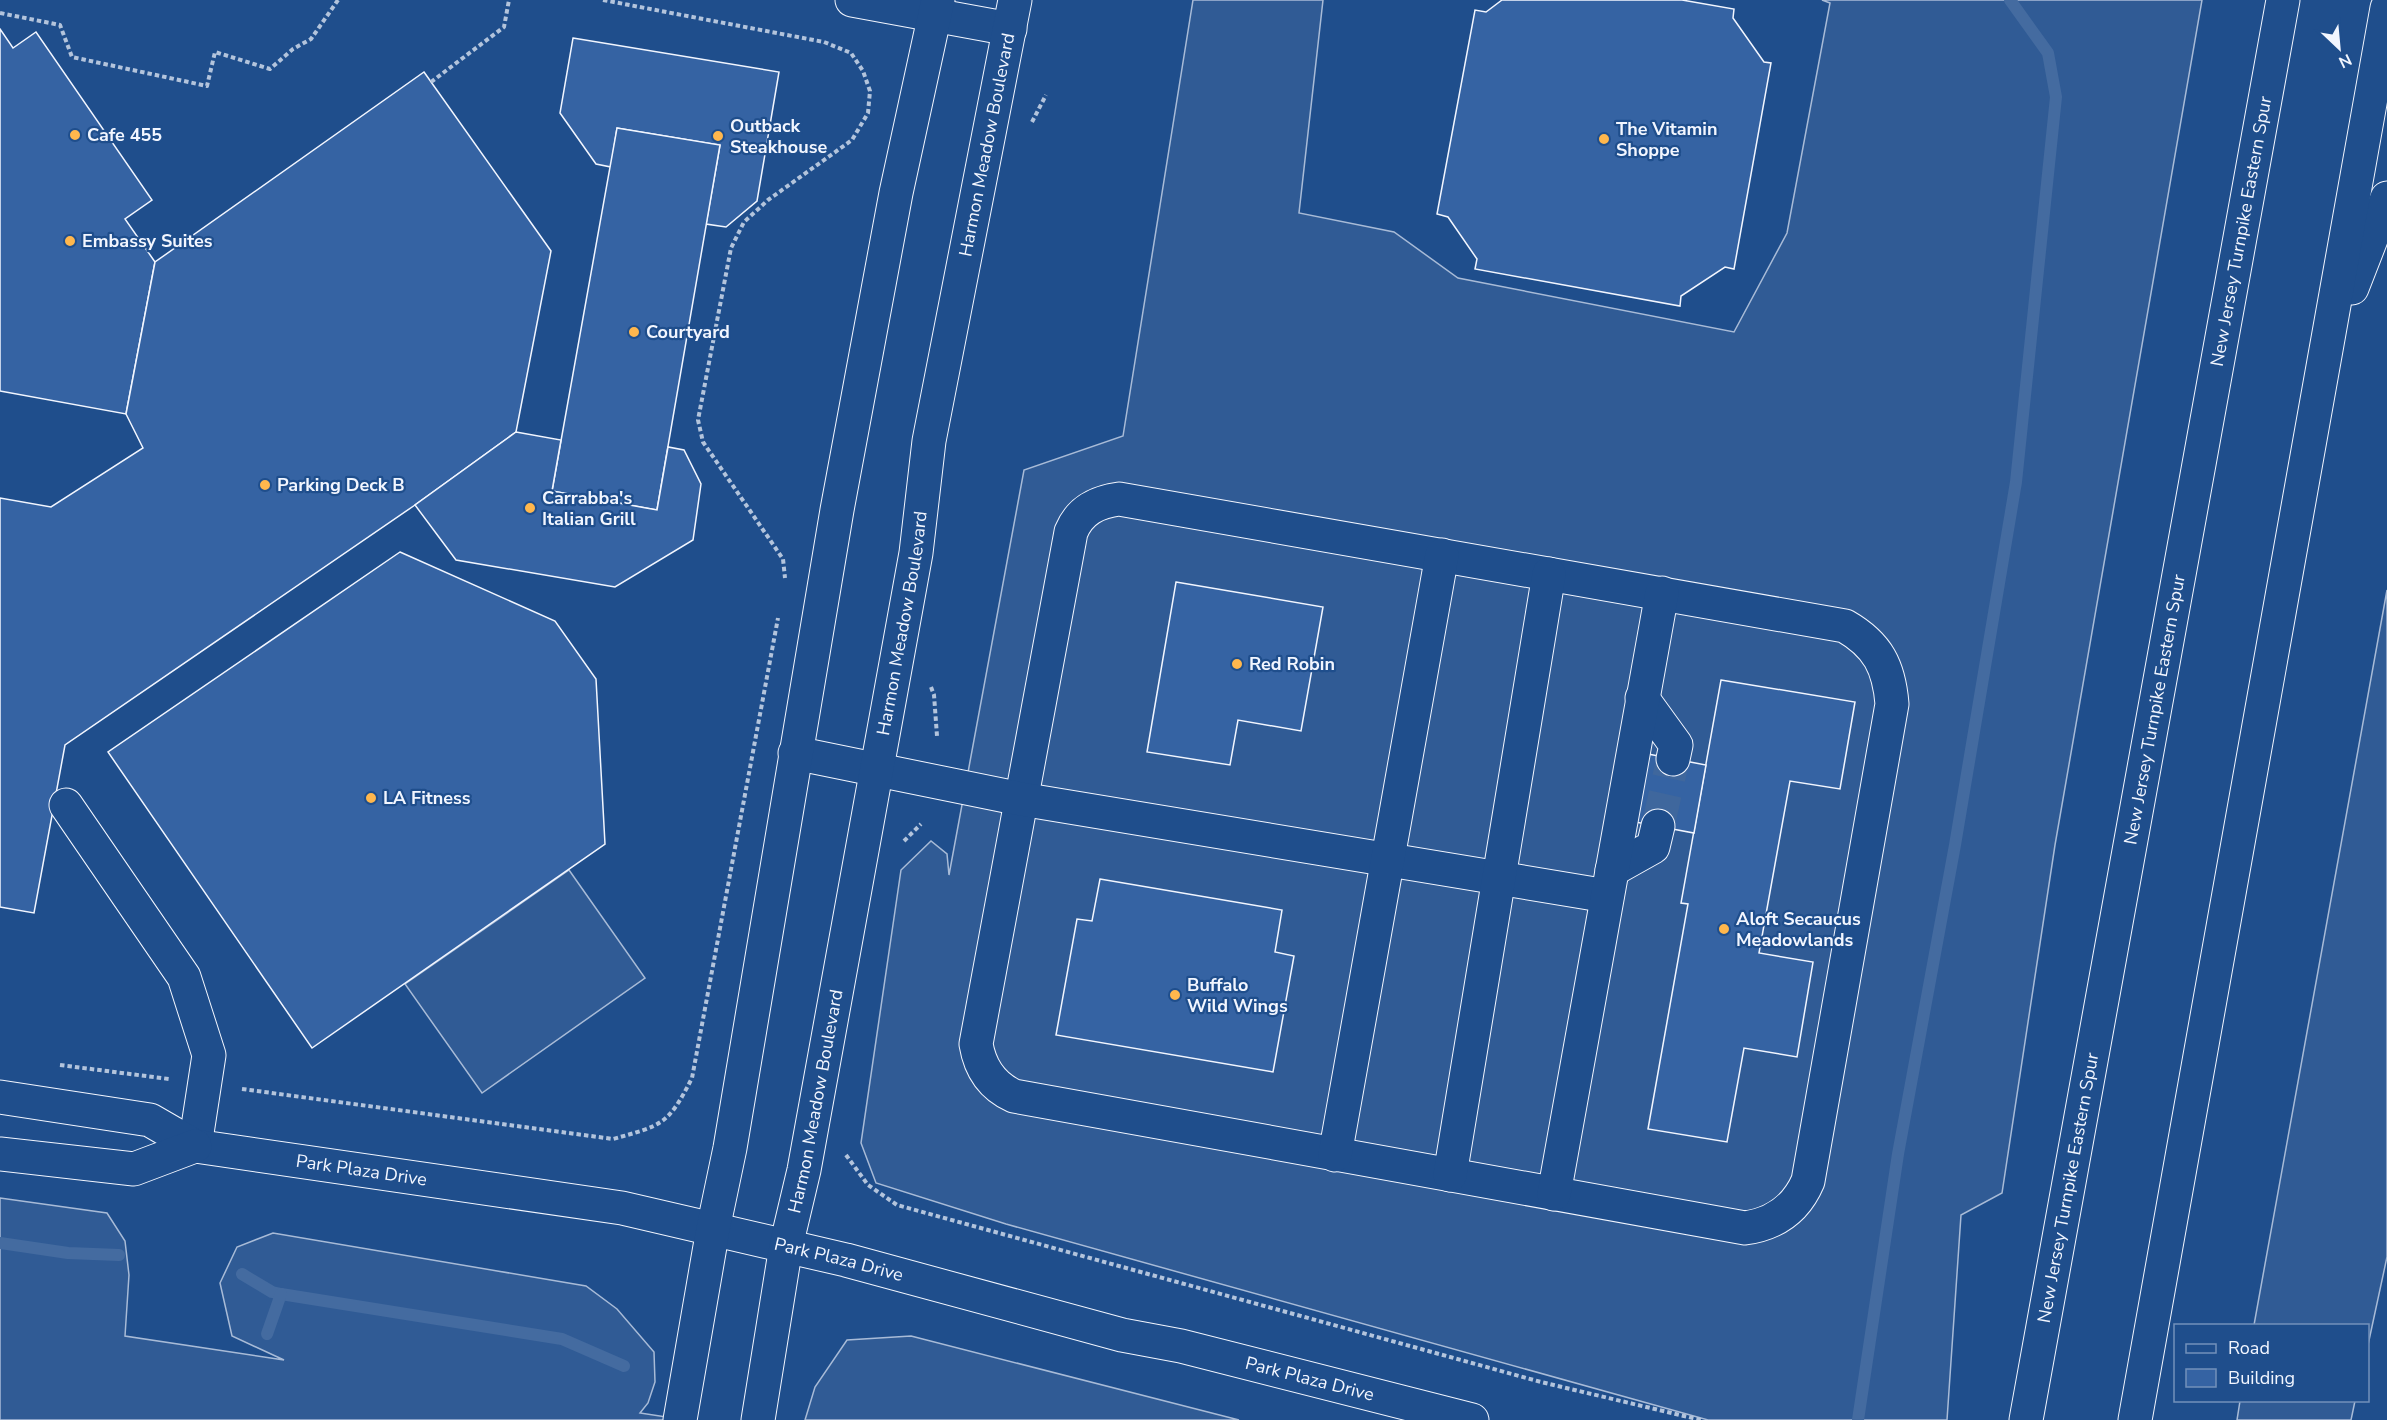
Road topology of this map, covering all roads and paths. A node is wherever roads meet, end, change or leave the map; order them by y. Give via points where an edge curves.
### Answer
1 (338, 0) edge
2 (509, 0) edge
3 (603, 0) edge
4 (852, 0) edge
5 (2283, 0) edge
6 (936, 8) edge
7 (2387, 8) edge
8 (0, 13) edge
9 (1013, 15) edge
10 (431, 82) dead end
11 (2387, 198) edge
12 (2326, 354) junction
13 (1442, 555) junction
14 (1549, 574) junction
15 (783, 590) dead end
16 (1662, 593) junction
17 (779, 612) dead end
18 (1642, 698) junction
19 (795, 753) junction
20 (1673, 759) tunnel mouth
21 (878, 768) junction
22 (1021, 799) junction
23 (66, 805) dead end
24 (921, 824) dead end
25 (1658, 826) tunnel mouth
26 (899, 845) dead end
27 (1388, 859) junction
28 (1498, 878) junction
29 (1610, 883) junction
30 (57, 1065) dead end
31 (206, 1084) junction
32 (0, 1098) edge
33 (195, 1146) junction
34 (0, 1154) edge
35 (845, 1154) dead end
36 (1335, 1155) junction
37 (1450, 1175) junction
38 (1554, 1194) junction
39 (712, 1228) junction
40 (786, 1246) junction
41 (680, 1420) edge
42 (758, 1420) edge
43 (1472, 1420) edge
44 (1701, 1420) edge
45 (2026, 1420) edge
46 (2134, 1420) edge

1 - 8 path via 311,39 270,69 215,52 207,86 72,57 60,25
2 - 10 path via 504,27
3 - 15 path via 824,42 851,53 870,91 868,114 852,140 768,200 744,222 730,248 698,420 703,442 783,559
4 - 6 main road
5 - 45 main road, New Jersey Turnpike Eastern Spur
6 - 9 main road
6 - 19 main road via 896,193
7 - 12 main road
9 - 21 main road, Harmon Meadow Boulevard via 929,441 916,554
11 - 12 main road
12 - 46 main road
13 - 14 main road
13 - 22 main road via 1119,499 1087,509 1076,519 1071,532
13 - 27 main road
14 - 16 main road
14 - 28 main road
16 - 18 main road
16 - 38 main road via 1845,626 1869,642 1891,687 1890,716 1808,1181 1790,1209 1761,1226 1745,1228
17 - 31 path via 692,1078 675,1111 653,1128 613,1138
18 - 20 main road via 1676,745
18 - 29 main road
19 - 21 main road
19 - 39 main road via 730,1148
21 - 22 main road
21 - 40 main road, Harmon Meadow Boulevard via 804,1170
22 - 27 main road
22 - 36 main road via 976,1044 979,1059 993,1083 1014,1096
23 - 31 main road via 184,977 209,1055
24 - 26 path
25 - 29 main road via 1653,847
27 - 28 main road
27 - 36 main road
28 - 29 main road
28 - 37 main road
29 - 38 main road
30 - 31 path
31 - 33 main road
32 - 33 main road, Park Plaza Drive via 150,1120
33 - 34 main road, Park Plaza Drive via 134,1169
33 - 39 main road, Park Plaza Drive via 622,1208
35 - 44 path via 868,1185 897,1205 1529,1379
36 - 37 main road
37 - 38 main road
39 - 40 main road, Park Plaza Drive
39 - 41 main road
40 - 42 main road, Harmon Meadow Boulevard
40 - 43 main road, Park Plaza Drive via 1122,1335 1181,1346

